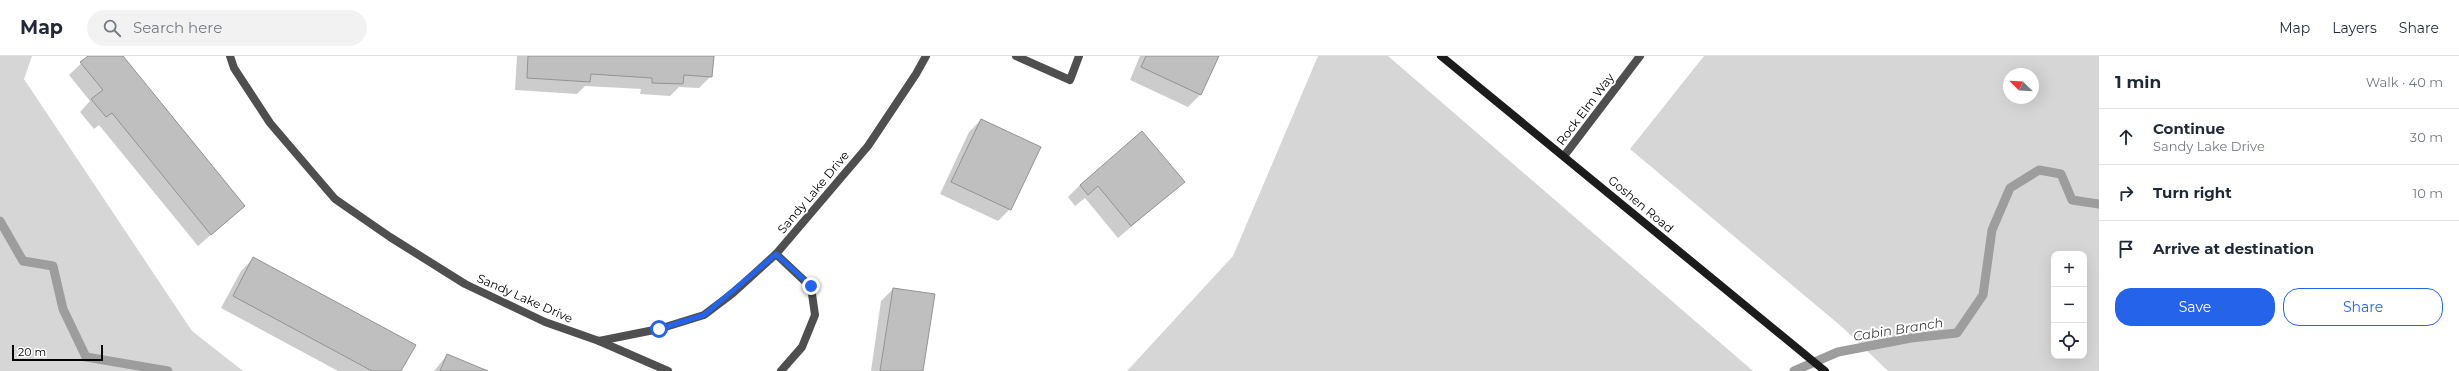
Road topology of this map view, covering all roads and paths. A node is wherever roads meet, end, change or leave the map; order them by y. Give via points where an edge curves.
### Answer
1 (230, 56) edge
2 (926, 56) edge
3 (1016, 56) edge
4 (1079, 56) edge
5 (1441, 56) edge
6 (1640, 56) edge
7 (1564, 156) junction
8 (776, 254) junction
9 (599, 342) junction
10 (668, 371) edge
11 (781, 371) edge
12 (1825, 371) edge

1 - 9 street, Sandy Lake Drive via 234,68 270,123 335,199 466,284 545,322
2 - 8 street, Sandy Lake Drive via 868,146
3 - 4 street via 1070,80
5 - 7 street, Goshen Road
6 - 7 street, Rock Elm Way
7 - 12 street, Goshen Road
8 - 9 street, Sandy Lake Drive via 704,315 659,329
8 - 11 street via 811,286 815,315 802,348
9 - 10 street

